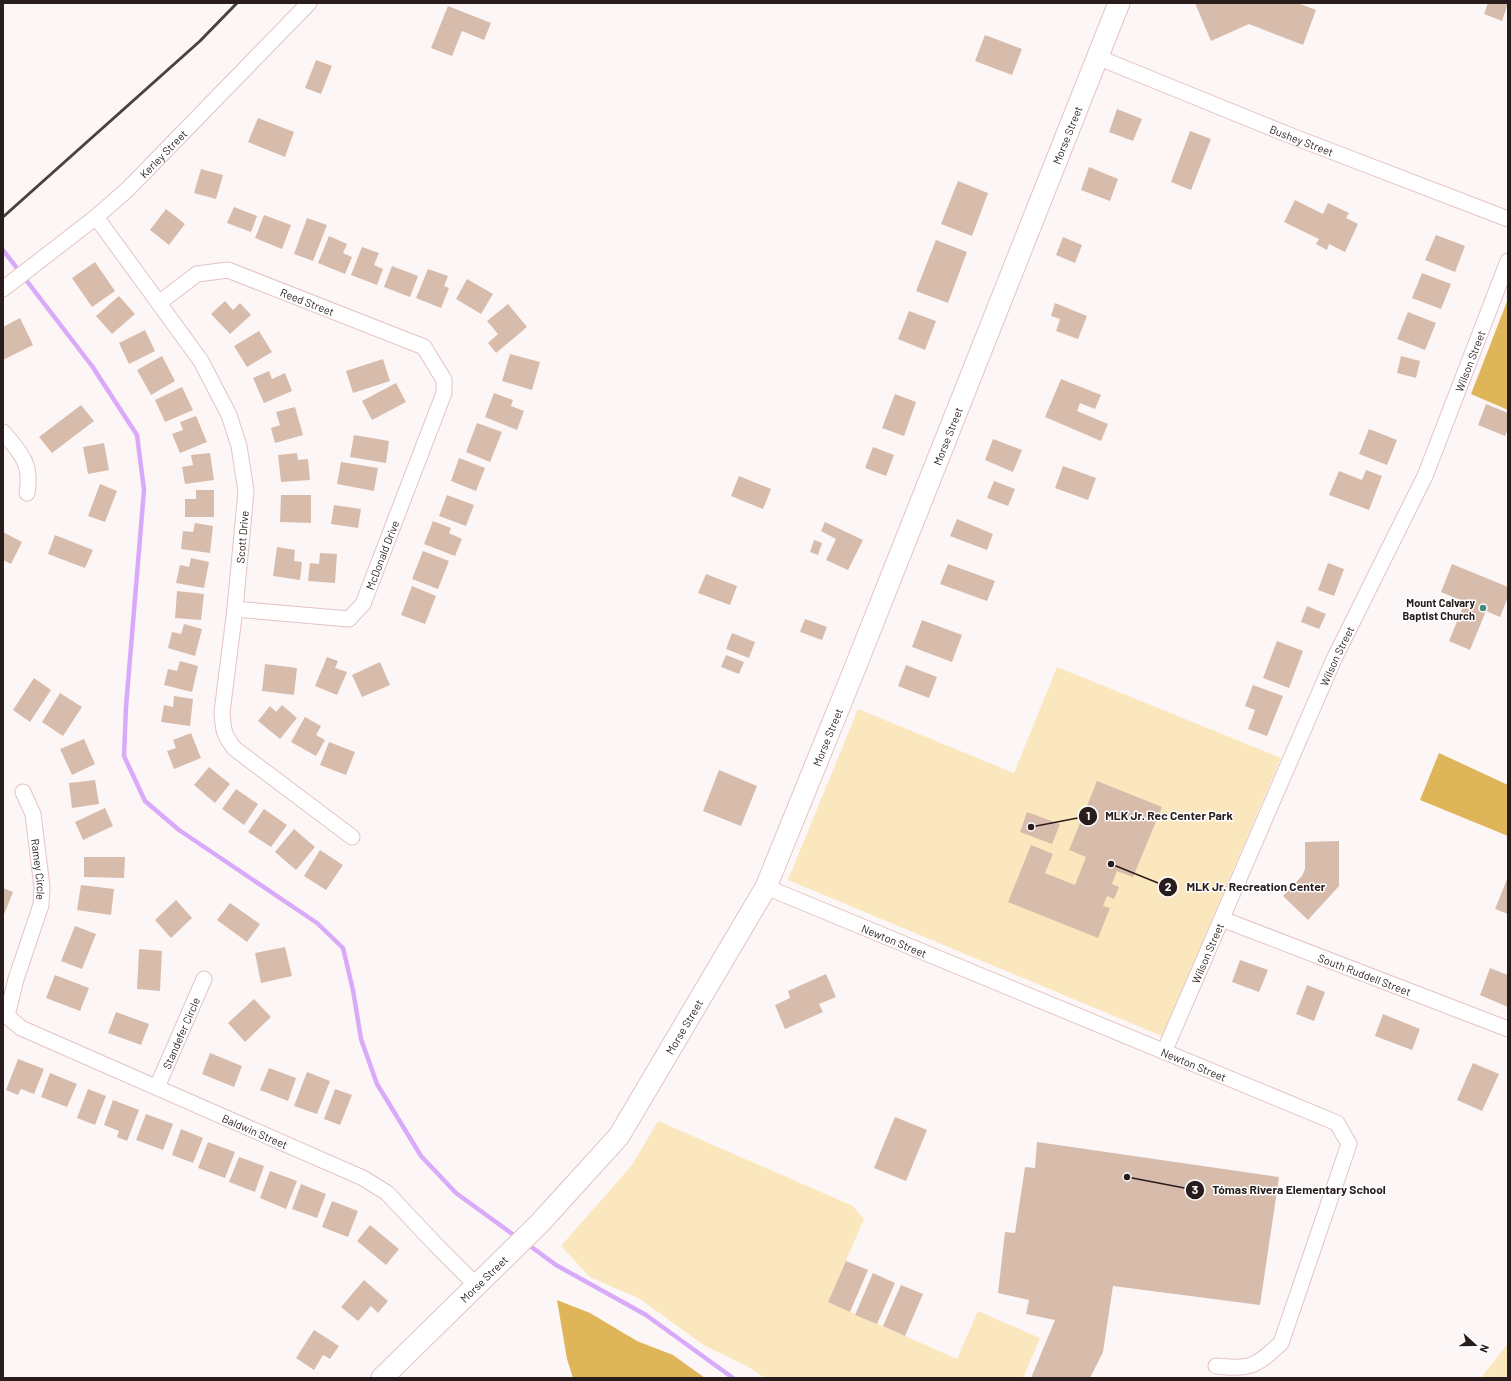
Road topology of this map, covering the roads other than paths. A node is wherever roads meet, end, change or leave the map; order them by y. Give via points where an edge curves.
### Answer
1 (309, 3) edge
2 (1119, 3) edge
3 (1097, 57) junction
4 (96, 217) junction
5 (1508, 219) edge
6 (1508, 261) edge
7 (8, 286) edge
8 (160, 302) junction
9 (444, 380) joint
10 (3, 432) edge
11 (27, 493) dead end
12 (235, 609) junction
13 (23, 792) dead end
14 (352, 837) dead end
15 (766, 886) junction
16 (1222, 919) junction
17 (204, 979) dead end
18 (7, 1016) joint
19 (1508, 1029) edge
20 (1164, 1052) junction
21 (157, 1087) junction
22 (476, 1285) junction
23 (1216, 1366) dead end
24 (382, 1378) edge

1 - 4 street, Kerley Street via 128,188
2 - 3 street, Morse Street
3 - 5 street, Bushey Street via 1289,135
3 - 15 street, Morse Street via 856,666
4 - 7 street, Kerley Street
4 - 8 street, Scott Drive
6 - 16 street, Wilson Street via 1425,476 1334,659
8 - 9 street, Reed Street via 197,274 228,270 424,347
8 - 12 street, Scott Drive via 211,378 229,415 239,446 246,491
9 - 12 street, McDonald Drive via 444,394 364,604 349,619
10 - 11 street via 23,455 29,480
12 - 14 street, Scott Drive via 222,712 226,739 235,749
13 - 18 street, Ramey Circle via 33,814 42,887 41,905 16,979
15 - 20 street, Newton Street
15 - 22 street, Morse Street via 619,1136 539,1224
16 - 19 street, South Ruddell Street
16 - 20 street, Wilson Street
17 - 21 street, Standefer Circle
18 - 21 street, Baldwin Street via 21,1028
20 - 23 street, Newton Street via 1337,1123 1349,1144 1282,1343 1261,1362 1239,1368
21 - 22 street, Baldwin Street via 363,1178 387,1193
22 - 24 street, Morse Street

